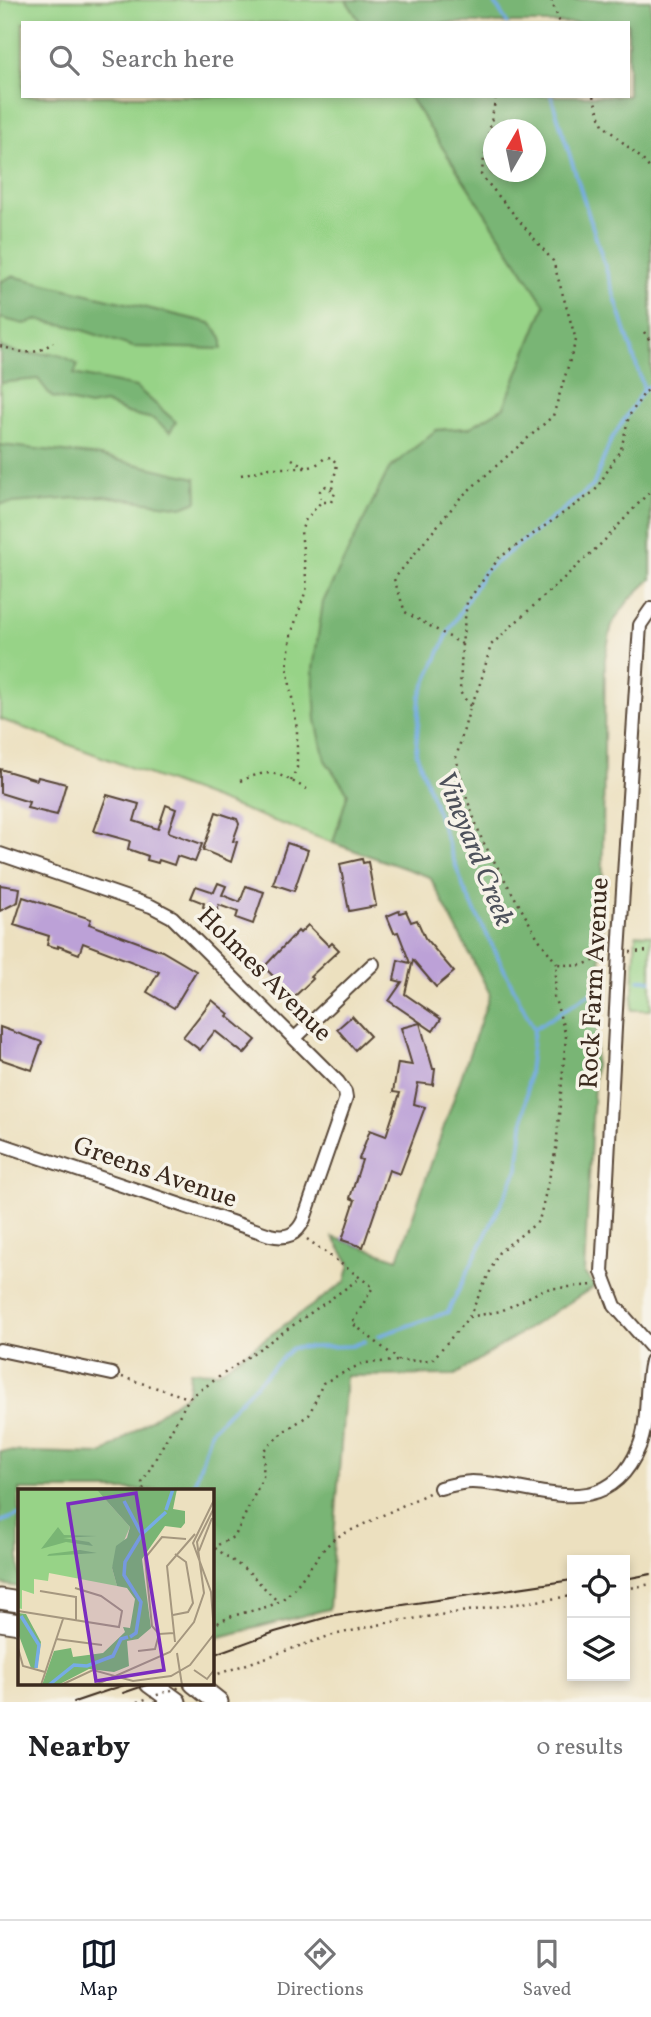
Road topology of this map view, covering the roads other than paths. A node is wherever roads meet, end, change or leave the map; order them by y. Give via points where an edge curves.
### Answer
1 (651, 609) edge
2 (0, 854) edge
3 (373, 964) dead end
4 (295, 1038) junction
5 (0, 1144) edge
6 (302, 1236) joint
7 (651, 1347) edge
8 (0, 1350) edge
9 (651, 1361) edge
10 (112, 1374) road end
11 (440, 1488) road end
12 (0, 1599) edge
13 (18, 1602) edge
14 (0, 1621) edge
15 (18, 1624) edge
16 (153, 1685) edge
17 (196, 1685) edge
18 (176, 1702) edge
19 (218, 1702) edge

1 - 7 street, Rock Farm Avenue via 640,625 602,1272 615,1306
2 - 4 street, Holmes Avenue via 172,917
3 - 4 street
4 - 6 street, Holmes Avenue via 342,1086 346,1098
5 - 6 street, Greens Avenue via 270,1235
8 - 10 street
9 - 11 street via 639,1447 622,1473 603,1489 577,1497 471,1482
12 - 13 main road
14 - 15 main road
16 - 18 main road
17 - 19 main road

